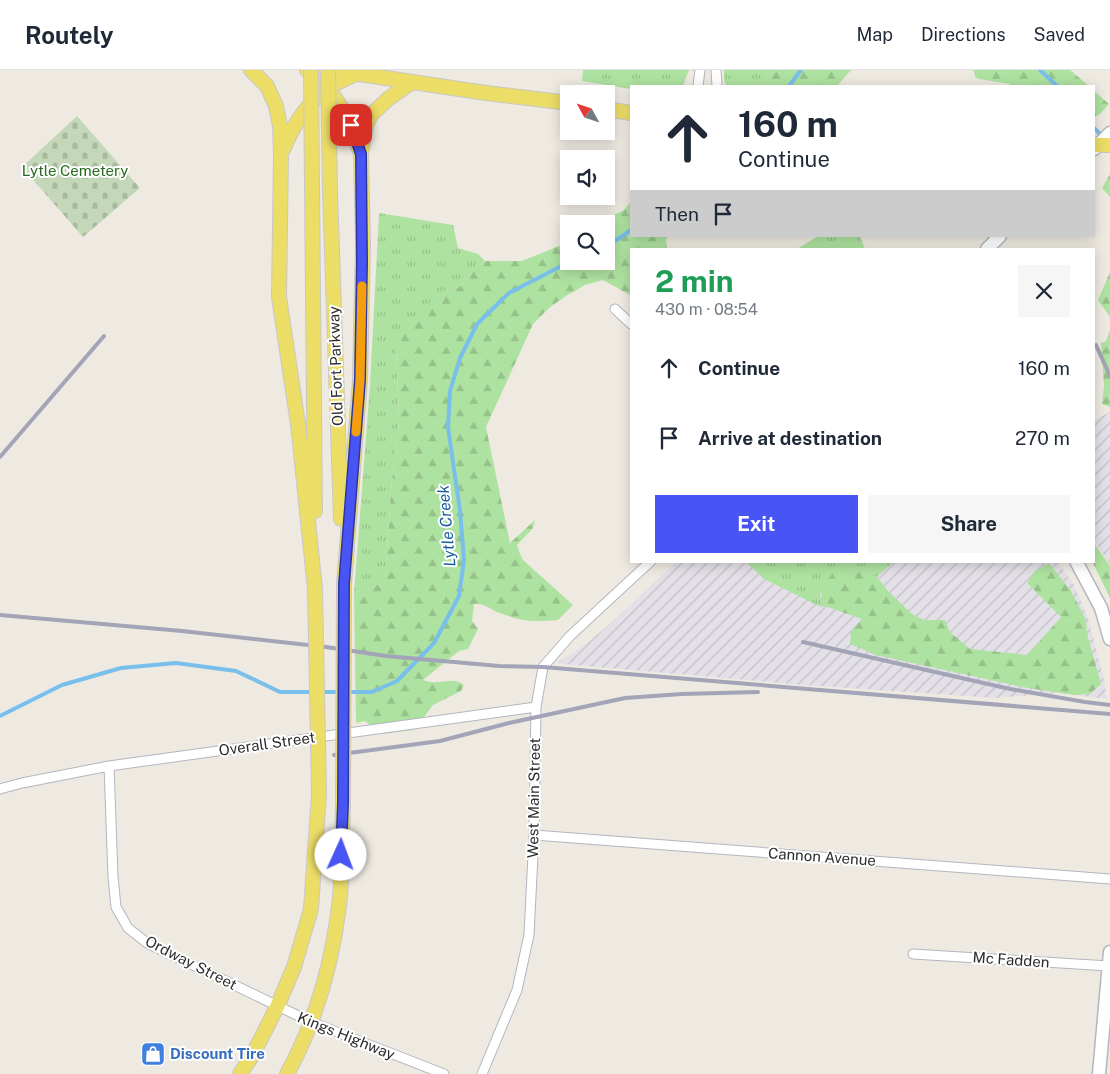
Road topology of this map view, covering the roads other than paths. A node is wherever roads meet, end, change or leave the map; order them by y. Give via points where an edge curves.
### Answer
1 (251, 70) edge
2 (307, 70) edge
3 (311, 70) edge
4 (328, 70) edge
5 (333, 70) edge
6 (400, 70) edge
7 (700, 70) edge
8 (716, 70) edge
9 (351, 72) edge
10 (412, 82) junction
11 (698, 85) edge
12 (717, 85) edge
13 (328, 88) junction
14 (560, 102) edge
15 (615, 110) edge
16 (630, 112) edge
17 (1110, 133) edge
18 (1099, 146) edge
19 (281, 154) junction
20 (361, 154) junction
21 (999, 237) edge
22 (988, 248) edge
23 (615, 309) dead end
24 (630, 323) edge
25 (649, 563) edge
26 (1077, 563) edge
27 (344, 584) junction
28 (315, 589) junction
29 (1110, 639) edge
30 (536, 707) junction
31 (109, 766) junction
32 (0, 789) edge
33 (534, 835) junction
34 (1110, 879) edge
35 (1110, 952) edge
36 (913, 954) dead end
37 (1108, 966) junction
38 (277, 1007) junction
39 (311, 1022) junction
40 (240, 1074) edge
41 (287, 1074) edge
42 (444, 1074) edge
43 (482, 1074) edge
44 (1099, 1074) edge

1 - 19 main road via 267,86 276,106
2 - 13 main road
3 - 28 main road, Old Fort Parkway, bridge
4 - 27 main road, Old Fort Parkway, bridge
5 - 9 main road
6 - 10 main road
7 - 11 street
8 - 12 street
9 - 10 main road
9 - 13 main road
10 - 14 main road
10 - 20 main road via 371,115
13 - 19 main road via 295,123
13 - 20 main road via 348,119
15 - 16 main road
17 - 18 street
19 - 28 main road via 279,297 298,424
20 - 27 main road via 360,380
21 - 22 street
23 - 24 street
25 - 30 street, West Main Street via 570,636 542,668
26 - 29 street via 1101,608
27 - 39 main road, Old Fort Parkway, bridge via 339,906 327,971
28 - 38 main road, Old Fort Parkway, bridge via 318,794 311,909 294,967
30 - 31 street, Overall Street
30 - 33 street, West Main Street
31 - 32 street, Overall Street
31 - 38 street, Ordway Street via 116,907 128,928 147,943
33 - 34 street, Cannon Avenue
33 - 43 street, West Main Street via 529,935 517,990
35 - 37 street
36 - 37 street, Mc Fadden
37 - 44 street
38 - 39 street, Kings Highway
38 - 40 main road, Old Fort Parkway
39 - 41 main road, Old Fort Parkway
39 - 42 street, Kings Highway

